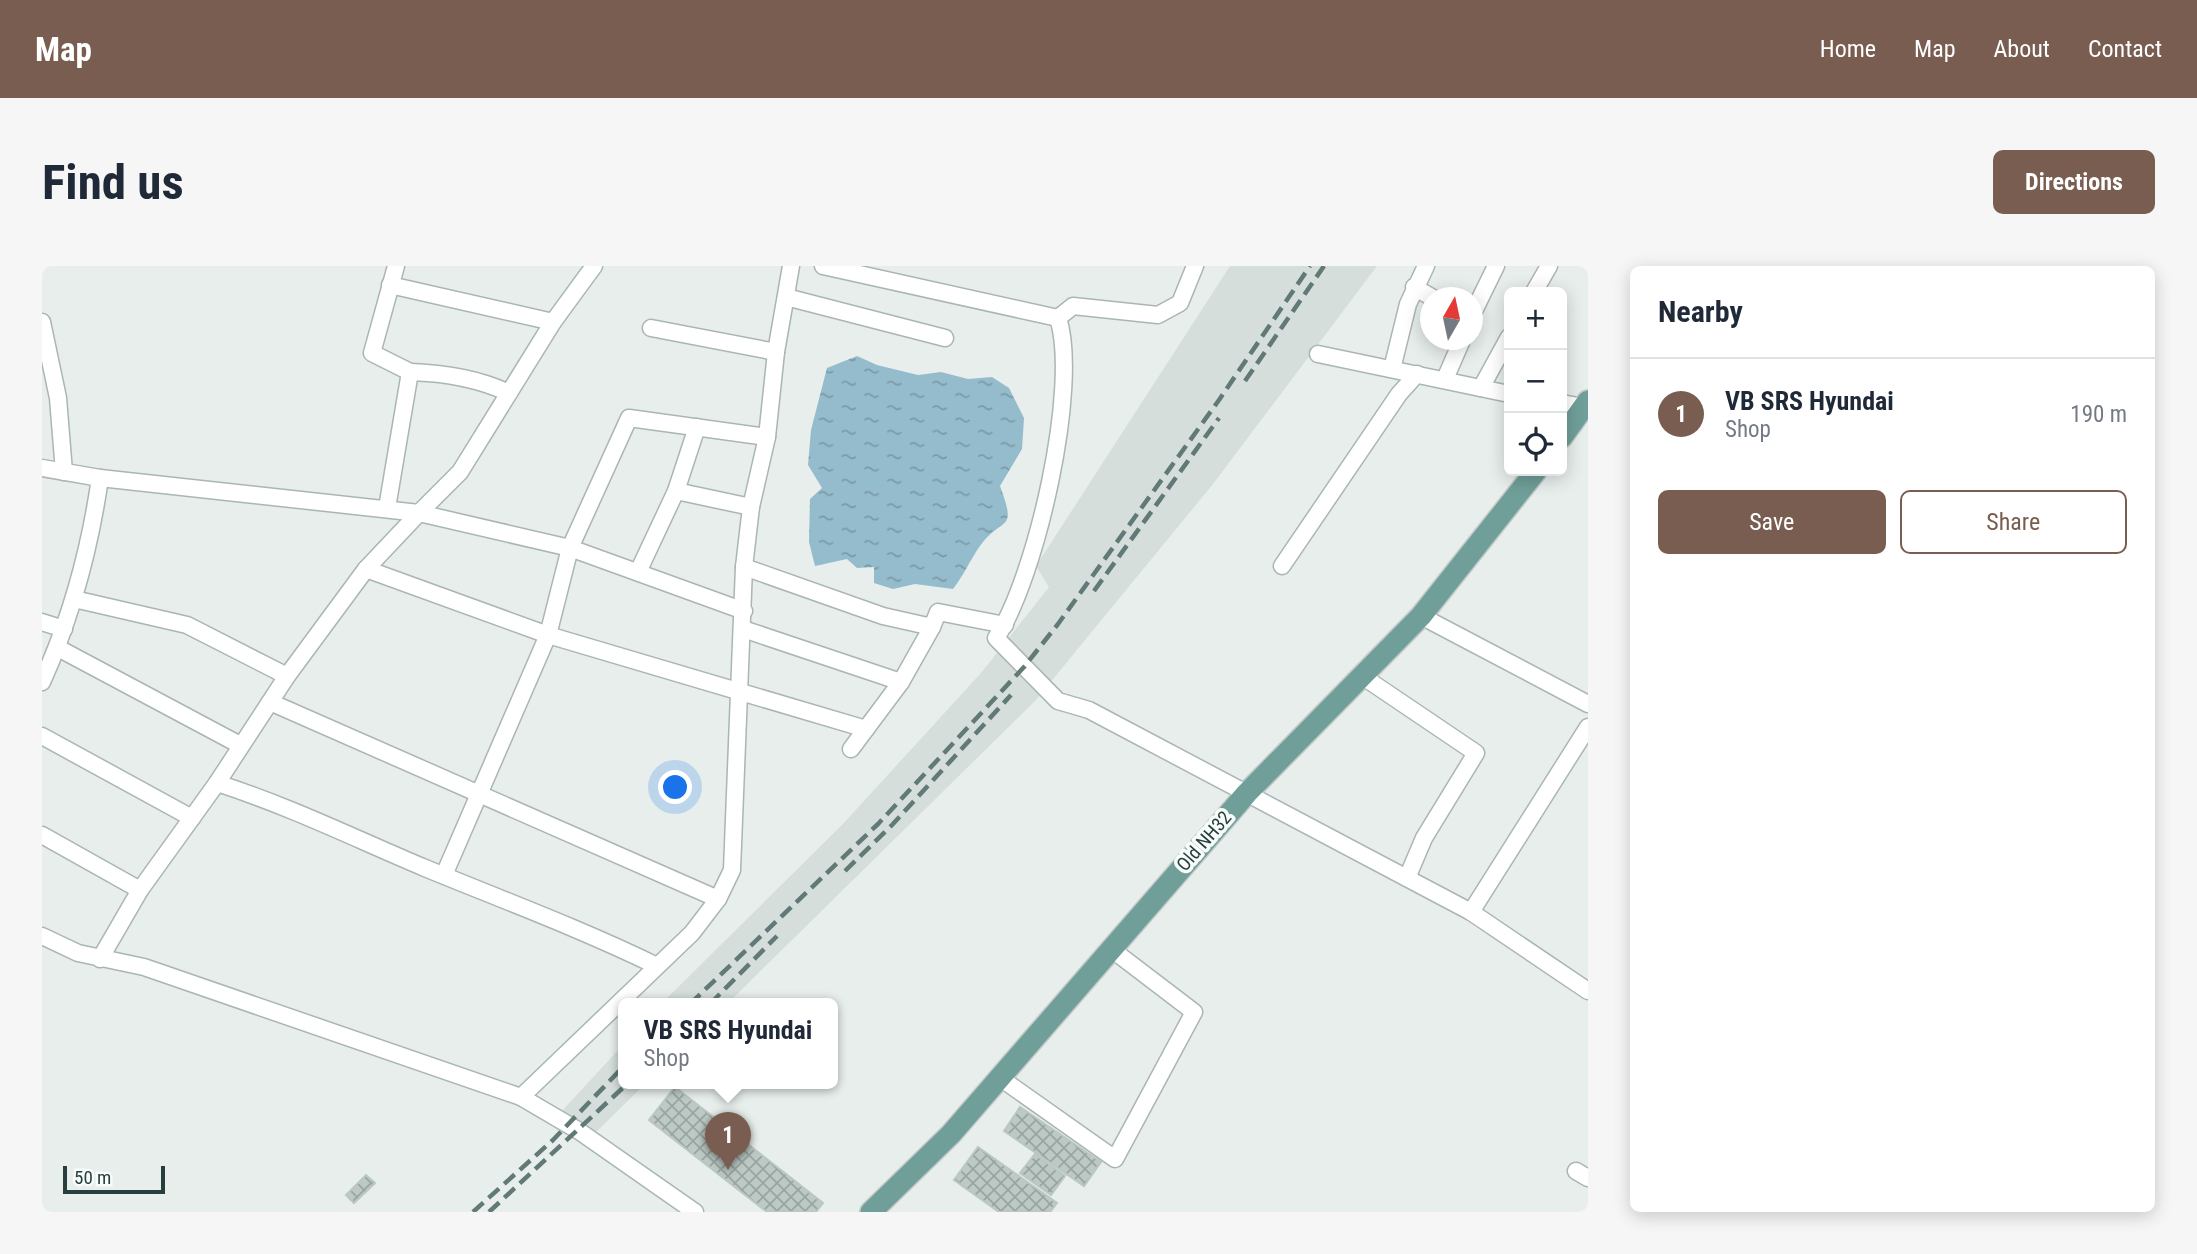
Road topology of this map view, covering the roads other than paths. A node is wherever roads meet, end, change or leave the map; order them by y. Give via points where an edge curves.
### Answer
1 (396, 266) edge
2 (594, 266) edge
3 (791, 266) edge
4 (823, 266) edge
5 (1195, 266) edge
6 (1426, 266) edge
7 (1496, 266) edge
8 (1549, 266) edge
9 (390, 285) junction
10 (1414, 287) junction
11 (1537, 287) edge
12 (1420, 290) edge
13 (1483, 293) edge
14 (786, 297) junction
15 (1058, 318) junction
16 (42, 322) edge
17 (553, 322) junction
18 (651, 328) dead end
19 (945, 338) dead end
20 (1504, 346) edge
21 (1458, 350) edge
22 (776, 352) junction
23 (1318, 354) dead end
24 (1392, 369) junction
25 (410, 373) junction
26 (1417, 374) junction
27 (1445, 379) junction
28 (1481, 388) junction
29 (509, 393) junction
30 (1504, 393) edge
31 (1567, 403) edge
32 (1586, 404) edge
33 (697, 427) junction
34 (1567, 431) edge
35 (767, 437) junction
36 (42, 468) edge
37 (64, 472) junction
38 (1532, 476) edge
39 (100, 478) junction
40 (676, 491) junction
41 (751, 507) junction
42 (387, 508) junction
43 (419, 513) junction
44 (570, 548) junction
45 (1282, 566) dead end
46 (744, 567) junction
47 (366, 569) junction
48 (638, 572) junction
49 (74, 599) junction
50 (744, 611) junction
51 (1421, 616) junction
52 (42, 622) edge
53 (1005, 625) junction
54 (932, 627) junction
55 (64, 629) junction
56 (743, 629) junction
57 (548, 635) junction
58 (58, 648) junction
59 (287, 676) junction
60 (1362, 676) junction
61 (42, 682) edge
62 (901, 682) junction
63 (740, 690) junction
64 (270, 702) junction
65 (1588, 704) edge
66 (1588, 727) edge
67 (866, 729) junction
68 (42, 736) edge
69 (240, 745) junction
70 (851, 749) dead end
71 (217, 783) junction
72 (1247, 793) junction
73 (479, 794) junction
74 (192, 818) junction
75 (42, 835) edge
76 (444, 875) junction
77 (1407, 878) junction
78 (141, 890) junction
79 (718, 899) junction
80 (1471, 912) junction
81 (42, 936) edge
82 (1110, 948) junction
83 (100, 959) junction
84 (657, 966) junction
85 (1588, 990) edge
86 (624, 998) edge
87 (618, 1004) edge
88 (999, 1077) junction
89 (521, 1097) junction
90 (695, 1212) edge
91 (871, 1212) edge

1 - 9 street
2 - 17 street
3 - 14 street
4 - 15 street
5 - 15 street via 1180,303 1158,316 1073,306
6 - 10 street
7 - 13 street
8 - 11 street
9 - 17 street
9 - 25 street via 372,353
10 - 12 street
10 - 24 street
14 - 19 street
14 - 22 street
15 - 53 street via 1065,338 1065,363 1056,440 1036,541
16 - 37 street via 58,398
17 - 29 street
18 - 22 street
20 - 28 street
21 - 27 street
22 - 35 street
23 - 24 street
24 - 26 street
25 - 29 street via 469,379
25 - 42 street
26 - 27 street
26 - 45 street
27 - 28 street
28 - 30 street
29 - 43 street via 460,472
31 - 32 street
32 - 34 main road
33 - 35 street
33 - 40 street
33 - 44 street via 629,418
35 - 41 street
36 - 37 street
37 - 39 street
38 - 51 main road, Old NH32
39 - 42 street
39 - 49 street
40 - 41 street
40 - 48 street
41 - 46 street
42 - 43 street
43 - 44 street
43 - 47 street
44 - 48 street
44 - 57 street
46 - 50 street
46 - 54 street via 883,616
47 - 57 street
47 - 59 street
48 - 50 street
49 - 55 street
49 - 59 street via 187,625
50 - 56 street
51 - 60 main road, Old NH32
51 - 65 street
52 - 55 street
53 - 54 street via 937,612
53 - 72 street via 996,638 1058,701 1089,710
54 - 62 street
55 - 58 street
56 - 62 street
56 - 63 street
57 - 63 street
57 - 73 street
58 - 61 street
58 - 69 street
59 - 64 street
60 - 72 main road, Old NH32
60 - 77 street via 1476,753 1424,838
62 - 67 street
63 - 67 street
63 - 79 street via 732,870
64 - 69 street
64 - 73 street
66 - 80 street
67 - 70 street
68 - 74 street
69 - 71 street
71 - 74 street
71 - 76 street via 308,816
72 - 77 street
72 - 82 main road, Old NH32
73 - 76 street
73 - 79 street
74 - 78 street
75 - 78 street
76 - 84 street via 594,935
77 - 80 street
78 - 83 street
79 - 84 street via 692,933
80 - 85 street
81 - 83 street
82 - 88 main road, Old NH32
82 - 88 street via 1194,1012 1115,1159
83 - 89 street via 144,967
84 - 86 street
87 - 89 street
88 - 91 main road, Old NH32 via 951,1134
89 - 90 street via 579,1130

